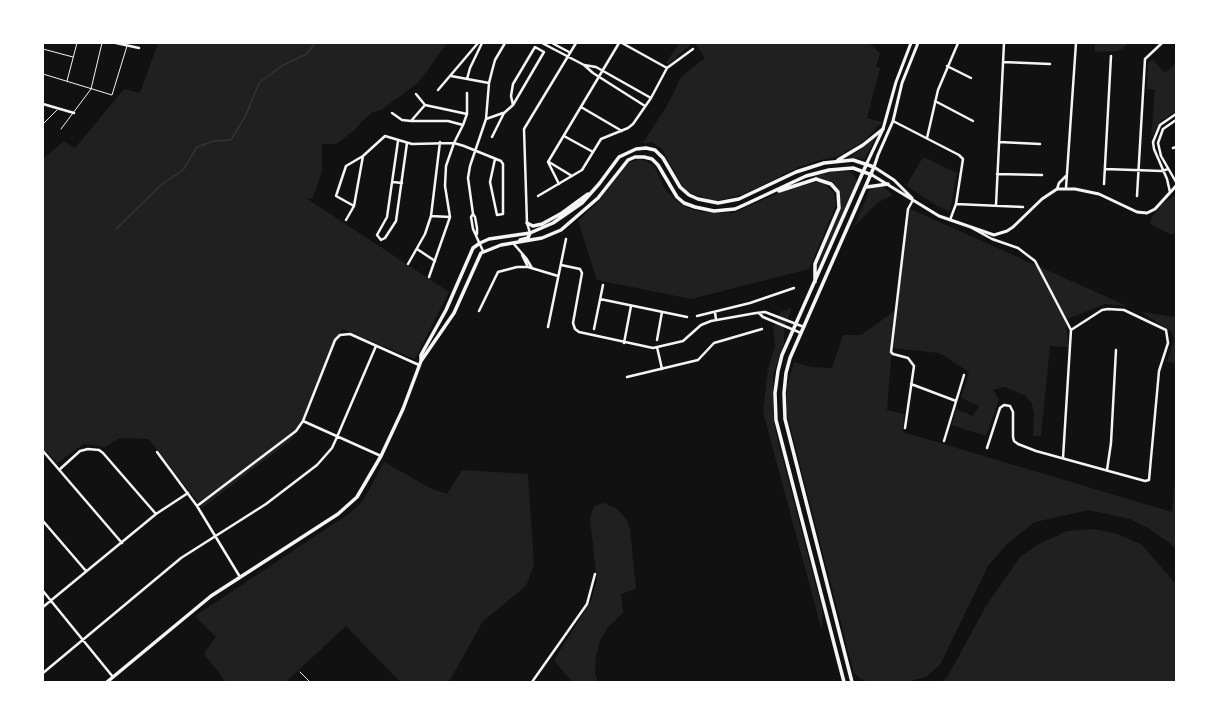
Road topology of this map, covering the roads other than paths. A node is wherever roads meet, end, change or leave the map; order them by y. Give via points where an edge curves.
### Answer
1 (77, 43) edge
2 (102, 43) edge
3 (116, 43) edge
4 (478, 43) edge
5 (482, 43) edge
6 (505, 43) edge
7 (542, 43) edge
8 (552, 43) edge
9 (576, 43) edge
10 (619, 43) edge
11 (622, 43) edge
12 (911, 43) edge
13 (918, 43) edge
14 (958, 43) edge
15 (1004, 43) edge
16 (1076, 43) edge
17 (1162, 43) edge
18 (127, 46) junction
19 (43, 48) edge
20 (139, 48) dead end
21 (693, 49) dead end
22 (569, 53) junction
23 (1111, 56) dead end
24 (73, 58) junction
25 (1003, 62) junction
26 (1050, 64) dead end
27 (584, 65) junction
28 (947, 66) junction
29 (667, 68) junction
30 (603, 71) junction
31 (43, 74) edge
32 (451, 76) junction
33 (599, 77) junction
34 (971, 78) dead end
35 (467, 79) junction
36 (67, 81) junction
37 (489, 83) junction
38 (91, 89) junction
39 (438, 90) dead end
40 (467, 93) dead end
41 (416, 94) dead end
42 (651, 98) junction
43 (935, 101) junction
44 (43, 104) edge
45 (425, 105) junction
46 (513, 105) junction
47 (645, 106) junction
48 (581, 107) junction
49 (59, 108) junction
50 (74, 113) junction
51 (392, 113) dead end
52 (504, 113) junction
53 (467, 114) junction
54 (1176, 114) edge
55 (486, 119) junction
56 (1176, 120) edge
57 (410, 121) junction
58 (893, 121) junction
59 (974, 121) dead end
60 (43, 124) edge
61 (463, 126) junction
62 (62, 129) dead end
63 (883, 129) junction
64 (622, 131) junction
65 (564, 136) junction
66 (492, 138) dead end
67 (927, 138) junction
68 (398, 141) junction
69 (440, 142) junction
70 (999, 142) junction
71 (407, 143) junction
72 (454, 143) junction
73 (1040, 144) dead end
74 (476, 151) junction
75 (593, 152) junction
76 (363, 156) junction
77 (495, 159) junction
78 (837, 161) junction
79 (548, 162) junction
80 (867, 163) junction
81 (874, 167) junction
82 (1104, 169) junction
83 (1168, 169) junction
84 (1139, 170) junction
85 (864, 171) junction
86 (1162, 171) junction
87 (997, 174) junction
88 (872, 175) junction
89 (1042, 175) dead end
90 (1067, 175) junction
91 (572, 176) junction
92 (393, 182) junction
93 (1176, 182) edge
94 (402, 183) junction
95 (559, 184) junction
96 (888, 184) junction
97 (1104, 184) dead end
98 (1176, 186) edge
99 (597, 187) junction
100 (867, 187) junction
101 (1066, 188) junction
102 (1057, 189) junction
103 (772, 192) junction
104 (1170, 192) junction
105 (538, 196) dead end
106 (1137, 196) dead end
107 (913, 199) junction
108 (956, 204) junction
109 (996, 205) junction
110 (354, 206) junction
111 (1023, 206) dead end
112 (431, 216) junction
113 (450, 217) junction
114 (346, 220) dead end
115 (950, 220) junction
116 (527, 223) junction
117 (972, 228) junction
118 (530, 233) junction
119 (566, 239) dead end
120 (480, 243) junction
121 (514, 243) junction
122 (417, 249) junction
123 (483, 251) junction
124 (522, 255) junction
125 (435, 261) junction
126 (408, 264) dead end
127 (561, 265) junction
128 (528, 267) junction
129 (532, 269) junction
130 (558, 276) junction
131 (429, 277) dead end
132 (815, 283) junction
133 (603, 285) dead end
134 (794, 288) dead end
135 (600, 299) junction
136 (632, 306) junction
137 (479, 311) dead end
138 (662, 312) junction
139 (715, 312) junction
140 (758, 313) junction
141 (697, 316) dead end
142 (687, 317) dead end
143 (716, 320) junction
144 (796, 324) junction
145 (548, 327) dead end
146 (804, 327) junction
147 (594, 329) dead end
148 (762, 330) dead end
149 (794, 330) junction
150 (1071, 330) junction
151 (802, 333) junction
152 (657, 340) dead end
153 (624, 343) junction
154 (376, 346) junction
155 (657, 347) junction
156 (1116, 350) dead end
157 (420, 363) junction
158 (662, 369) junction
159 (964, 375) dead end
160 (627, 377) dead end
161 (911, 384) junction
162 (956, 401) junction
163 (303, 420) junction
164 (905, 428) dead end
165 (337, 437) junction
166 (944, 441) dead end
167 (987, 448) dead end
168 (43, 451) edge
169 (157, 452) dead end
170 (381, 456) junction
171 (1063, 458) junction
172 (59, 470) junction
173 (1107, 470) junction
174 (188, 493) junction
175 (197, 506) junction
176 (156, 514) junction
177 (43, 521) edge
178 (215, 536) junction
179 (122, 543) junction
180 (86, 572) junction
181 (595, 574) dead end
182 (240, 577) junction
183 (43, 591) edge
184 (51, 601) junction
185 (43, 607) edge
186 (82, 640) junction
187 (300, 672) dead end
188 (43, 673) edge
189 (113, 677) junction
190 (107, 682) edge
191 (310, 682) edge
192 (532, 682) edge
193 (844, 682) edge
194 (852, 682) edge

1 - 24 lane
2 - 38 lane
3 - 18 street
4 - 32 street
5 - 35 street
6 - 37 street via 496,60
7 - 22 street
8 - 22 street
9 - 22 street
10 - 30 street
11 - 29 street
12 - 63 street via 896,82
13 - 58 street via 902,84
14 - 28 street
15 - 25 street
16 - 90 street
17 - 84 street via 1145,59
18 - 20 street
18 - 38 lane via 112,95
19 - 24 lane
21 - 29 street
22 - 27 street
22 - 116 street via 524,129
23 - 82 street
24 - 36 lane
25 - 26 street
25 - 70 street
27 - 30 street
27 - 33 street
28 - 34 street
28 - 43 street
29 - 42 street
30 - 33 street
30 - 42 street
31 - 36 lane
32 - 35 street
32 - 39 street
33 - 47 street
33 - 48 street
35 - 37 street
36 - 38 lane
37 - 55 street
38 - 50 lane
40 - 53 street
41 - 45 street
42 - 47 street
43 - 59 street
43 - 67 street
44 - 49 street
45 - 53 street
45 - 57 street
46 - 46 street via 513,84 535,47 544,52
46 - 52 street
47 - 64 street via 633,124
48 - 64 street
48 - 65 street
49 - 50 street
49 - 60 lane
50 - 62 lane
51 - 57 street via 402,120
52 - 55 street
52 - 66 street
53 - 61 street
54 - 86 street via 1166,119 1155,134 1154,149
55 - 74 street
56 - 83 street via 1163,129 1158,143 1158,149
57 - 61 street via 448,121
58 - 67 street
58 - 81 street
61 - 72 street
63 - 78 main road
63 - 80 street
64 - 75 street via 601,139
65 - 75 street
65 - 79 street
67 - 108 street via 963,159
68 - 71 street
68 - 76 street via 384,136
68 - 92 street
69 - 71 street
69 - 72 street
69 - 112 street
70 - 73 street
70 - 87 street
71 - 94 street
72 - 74 street
72 - 113 street via 445,176
74 - 77 street
74 - 120 street via 468,178 473,229
75 - 91 street via 582,170
76 - 110 street
76 - 110 street via 346,166 336,196
77 - 77 street via 503,164 503,214 497,215 490,182
78 - 80 main road via 853,160
78 - 99 main road via 809,166 739,199 718,203 689,195 680,187 663,158 655,150 636,149 619,157
79 - 91 street
79 - 95 street
80 - 81 main road
80 - 85 main road
81 - 88 main road
81 - 107 street via 894,180
82 - 84 street
82 - 97 street
83 - 86 street
83 - 93 street
84 - 86 street
84 - 106 street
85 - 88 main road
85 - 103 main road via 843,168 829,170 806,176
85 - 132 main road
86 - 104 street
87 - 89 street
87 - 109 street
88 - 96 street
88 - 100 main road
90 - 101 street
90 - 102 street
91 - 95 street
92 - 94 street
92 - 94 street via 387,217 377,235 381,240 396,221
95 - 105 street
96 - 100 main road
96 - 107 street
98 - 104 street
99 - 116 main road via 550,220 535,226
99 - 118 main road via 565,216
100 - 146 main road
101 - 102 street
101 - 104 street via 1099,194 1144,213 1150,212
102 - 117 street via 1007,231 994,235
103 - 121 main road via 735,208 714,211 695,207 677,197 652,159 635,157 628,160 598,198 561,230 542,238
103 - 132 main road via 816,179 827,181 838,192 839,208 815,264
107 - 115 street
107 - 161 street via 908,210 891,352 912,362 914,366
108 - 109 street
108 - 115 street
109 - 111 street
110 - 114 street
112 - 113 street
112 - 122 street
113 - 125 street
115 - 117 street
116 - 118 street
117 - 150 street via 992,240 1018,248 1035,262
118 - 120 main road via 497,236
118 - 121 main road via 528,238
119 - 127 street
120 - 123 street
120 - 157 main road via 467,259 446,310 421,354
121 - 123 main road
121 - 124 street
122 - 125 street
122 - 126 street
123 - 157 main road via 454,313
124 - 128 street
124 - 129 street
125 - 131 street
127 - 130 street
127 - 153 street via 580,270 582,273 573,322 575,329
128 - 129 street
128 - 137 street via 498,272
129 - 130 street
130 - 145 street
132 - 144 main road
133 - 135 street
134 - 139 street
135 - 136 street
135 - 147 street
136 - 138 street
136 - 153 street
138 - 142 street
138 - 152 street
139 - 141 street
139 - 143 street
140 - 143 street
140 - 144 street via 765,312
140 - 149 street
143 - 155 street via 701,325 683,341
144 - 146 street
144 - 149 main road
146 - 151 main road
148 - 158 street via 714,343 698,360
149 - 151 street
149 - 193 main road via 778,371 775,393 776,420
150 - 171 street
150 - 173 street via 1102,310 1108,309 1124,310 1162,327 1168,335 1159,371 1149,480
151 - 194 main road via 786,373 785,419
153 - 155 street
154 - 157 street
154 - 163 street via 350,334 343,334 335,340
154 - 165 street
155 - 158 street
156 - 173 street
157 - 170 main road via 403,409
158 - 160 street
159 - 162 street
161 - 162 street
161 - 164 street
162 - 166 street
163 - 165 street
163 - 175 street via 292,435
165 - 170 street
165 - 178 street via 324,458 308,473 266,504
167 - 171 street via 1000,408 1004,405 1011,407 1013,412 1014,441 1036,451
168 - 172 street
169 - 174 street
170 - 182 main road via 369,480 351,504
171 - 173 street
172 - 176 street via 80,451 92,449 103,452
172 - 179 street
174 - 175 street
174 - 176 street
175 - 178 street
176 - 179 street
177 - 180 street
178 - 182 street
178 - 186 street via 181,558
179 - 180 street
180 - 184 street
181 - 192 street via 587,604
182 - 189 main road via 211,596
183 - 184 street
184 - 185 street
184 - 186 street
186 - 188 street
186 - 189 street
187 - 191 lane
189 - 190 main road

